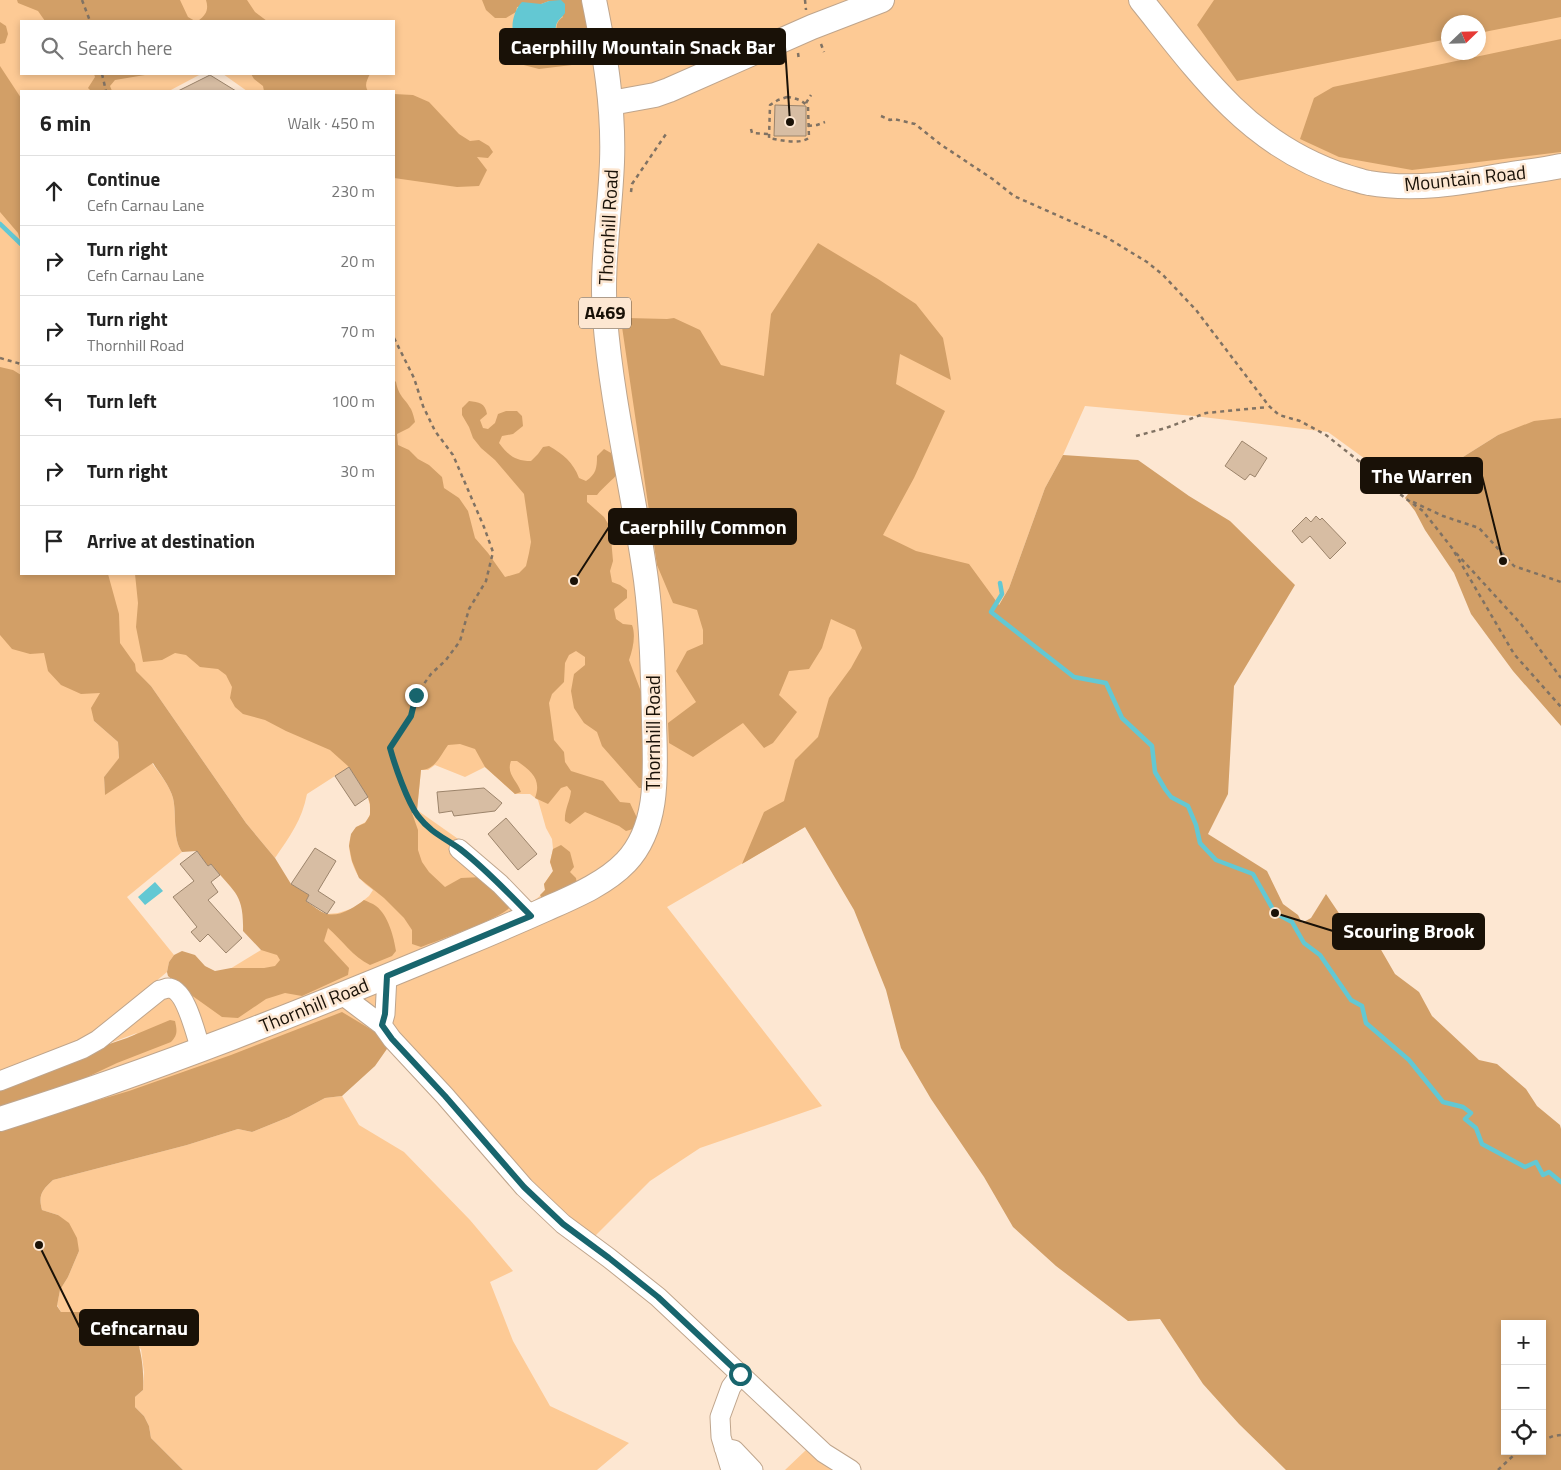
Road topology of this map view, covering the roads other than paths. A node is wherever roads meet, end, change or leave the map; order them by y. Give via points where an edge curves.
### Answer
1 (594, 0) edge
2 (882, 0) edge
3 (1141, 0) edge
4 (611, 103) junction
5 (1561, 166) edge
6 (459, 849) road end
7 (531, 916) junction
8 (387, 976) junction
9 (341, 994) junction
10 (382, 1025) junction
11 (201, 1050) junction
12 (0, 1082) edge
13 (0, 1119) edge
14 (740, 1374) junction
15 (724, 1448) junction
16 (731, 1470) edge
17 (753, 1470) edge
18 (851, 1470) edge

1 - 4 main road, A469
2 - 4 main road via 669,90
3 - 5 main road, Mountain Road via 1206,79 1252,125 1282,148 1339,174 1368,183 1409,186 1482,179
4 - 7 main road, Thornhill Road / A469 via 612,162 605,314 646,583 652,645 656,774 647,826 626,862 593,886
6 - 7 street
7 - 8 main road, Thornhill Road / A469
8 - 9 main road, Thornhill Road / A469
8 - 10 street
9 - 10 street
9 - 11 main road, Thornhill Road / A469
10 - 14 street via 524,1187 563,1224 658,1297
11 - 12 street via 184,999 168,988 160,990 82,1049
11 - 13 main road, Thornhill Road / A469
14 - 15 street via 731,1387 720,1416
14 - 18 street via 824,1453
15 - 16 street
15 - 17 street via 734,1450

